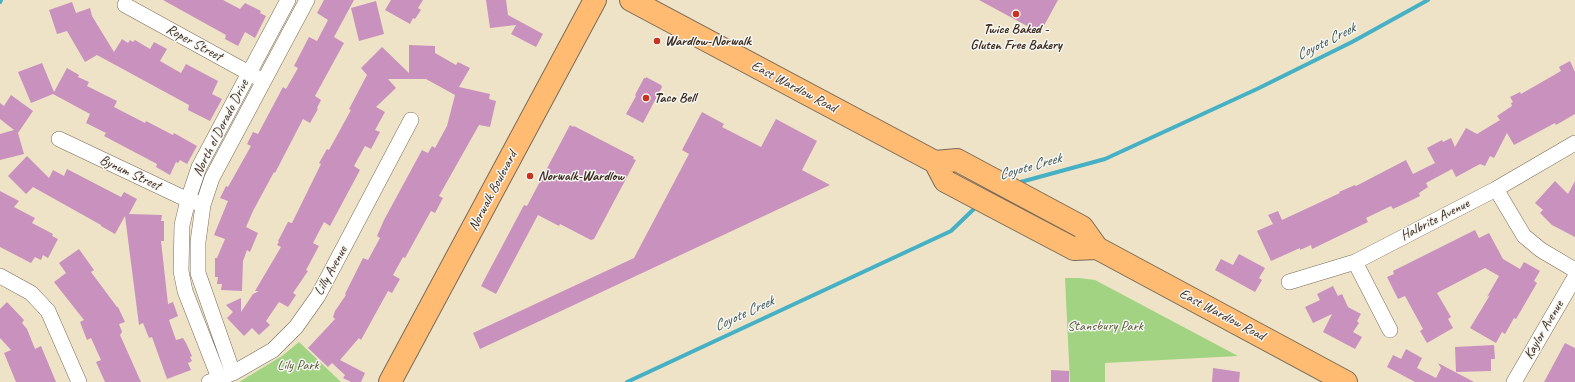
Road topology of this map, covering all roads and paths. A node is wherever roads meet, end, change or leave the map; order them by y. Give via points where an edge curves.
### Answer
1 (595, 0) edge
2 (631, 0) edge
3 (288, 1) edge
4 (125, 5) dead end
5 (305, 5) edge
6 (249, 73) junction
7 (264, 81) junction
8 (411, 120) dead end
9 (59, 139) dead end
10 (1575, 143) edge
11 (1496, 189) junction
12 (188, 200) junction
13 (203, 205) junction
14 (1354, 262) junction
15 (1575, 270) edge
16 (0, 276) edge
17 (1575, 277) edge
18 (1288, 282) dead end
19 (202, 284) junction
20 (186, 291) junction
21 (1390, 330) dead end
22 (220, 378) edge
23 (79, 382) edge
24 (390, 382) edge
25 (1346, 382) edge
26 (1514, 382) edge

1 - 24 main road, Norwalk Boulevard
2 - 25 main road, East Wardlow Road via 935,162 957,160 1082,227 1097,248
3 - 5 street
3 - 6 street, North el Dorado Drive
4 - 6 street, Roper Street
5 - 7 street, North el Dorado Drive
6 - 7 street, Roper Street
6 - 12 street, North el Dorado Drive via 199,167
7 - 13 street, North el Dorado Drive via 212,178
8 - 22 street, Lilly Avenue via 318,296 296,327 273,350
9 - 12 street, Bynum Street
10 - 11 street, Halbrite Avenue
11 - 14 street, Halbrite Avenue
11 - 15 street via 1524,236 1541,250
12 - 13 street, Bynum Street
12 - 20 street, North el Dorado Drive via 182,225 181,271
13 - 19 street, North el Dorado Drive via 198,242 198,273
14 - 18 street, Halbrite Avenue
14 - 21 street
16 - 23 street via 31,293 48,311
17 - 26 street, Kaylor Avenue
19 - 20 street
19 - 22 street, North el Dorado Drive
20 - 22 street, North el Dorado Drive

